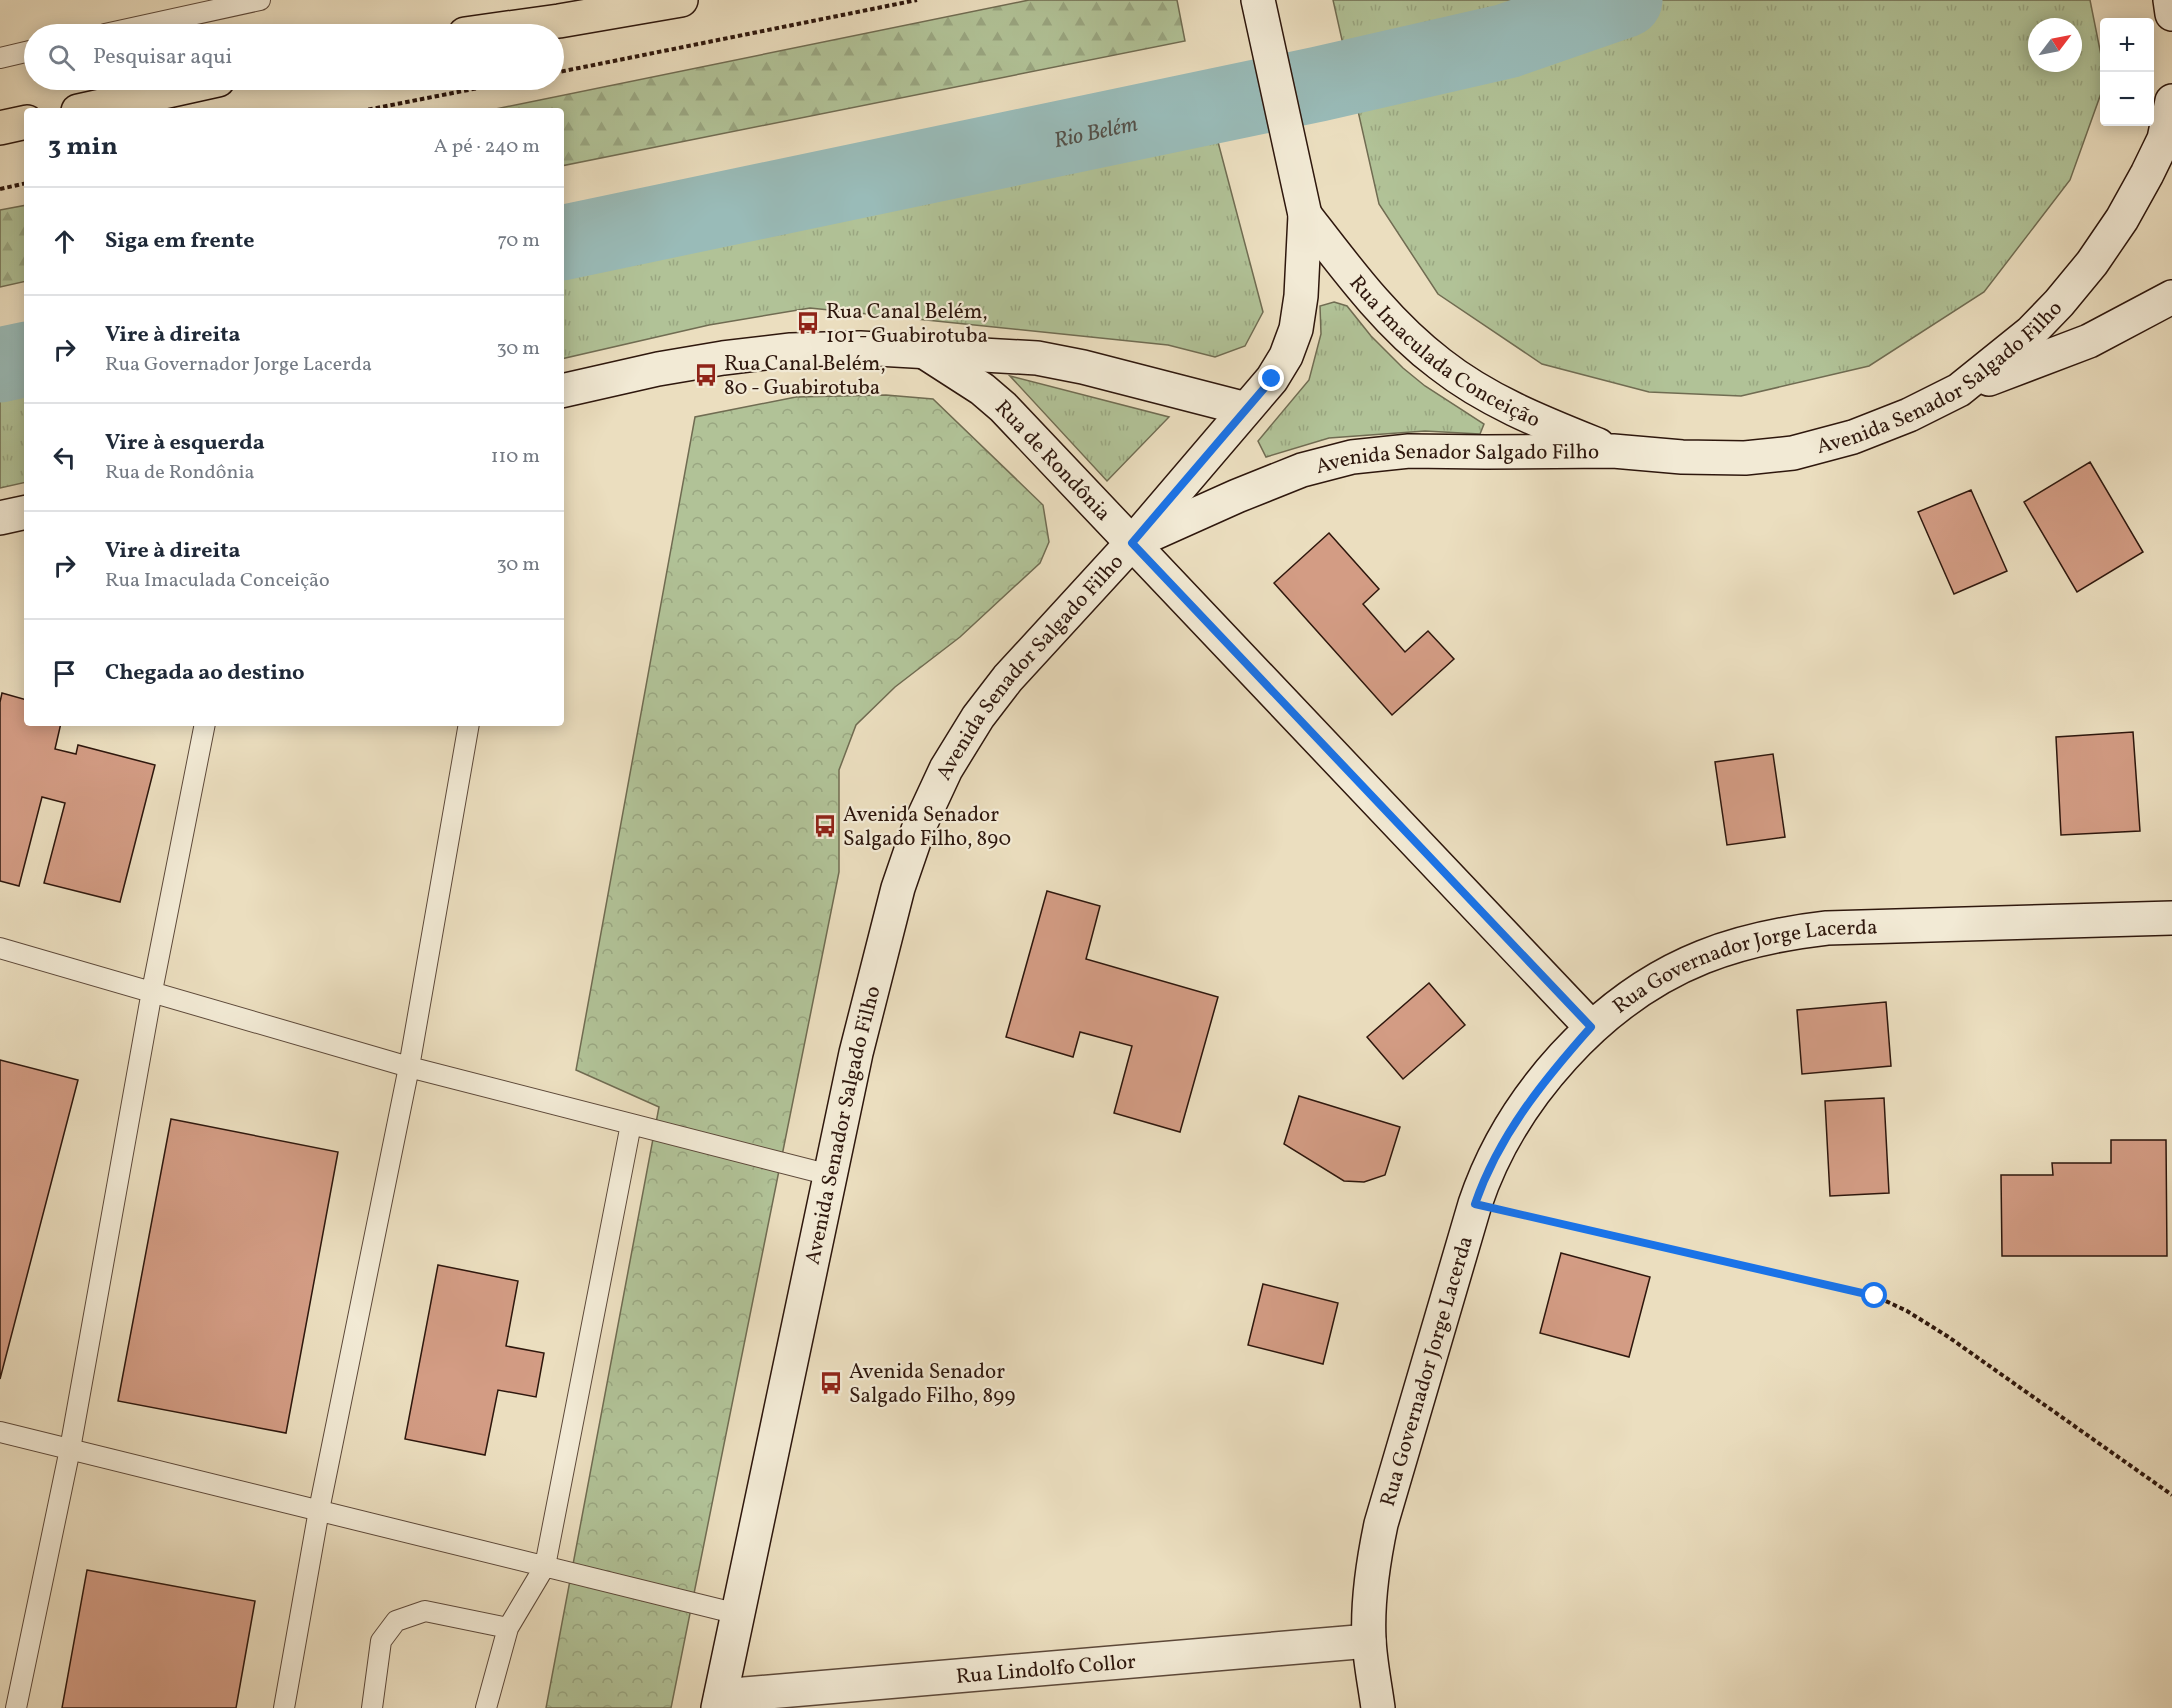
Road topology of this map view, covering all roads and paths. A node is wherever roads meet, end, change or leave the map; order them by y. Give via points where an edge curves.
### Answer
1 (260, 0) edge
2 (681, 0) edge
3 (917, 0) edge
4 (1258, 0) edge
5 (2170, 0) edge
6 (2172, 14) edge
7 (151, 24) edge
8 (537, 24) edge
9 (24, 52) edge
10 (0, 58) edge
11 (564, 71) edge
12 (173, 90) edge
13 (468, 90) edge
14 (2172, 101) edge
15 (92, 108) edge
16 (376, 108) edge
17 (24, 123) edge
18 (0, 128) edge
19 (24, 184) edge
20 (0, 189) edge
21 (1305, 215) junction
22 (2172, 297) edge
23 (923, 351) junction
24 (564, 390) edge
25 (1959, 390) junction
26 (1246, 409) junction
27 (1613, 451) junction
28 (24, 513) edge
29 (0, 518) edge
30 (1132, 543) junction
31 (204, 726) edge
32 (468, 726) edge
33 (2172, 918) edge
34 (0, 948) edge
35 (152, 991) junction
36 (1591, 1027) junction
37 (409, 1067) junction
38 (631, 1124) junction
39 (830, 1175) junction
40 (1475, 1204) junction
41 (0, 1432) edge
42 (70, 1449) junction
43 (2172, 1495) edge
44 (319, 1510) junction
45 (545, 1566) junction
46 (738, 1614) junction
47 (508, 1628) junction
48 (1369, 1641) junction
49 (719, 1702) edge
50 (16, 1708) edge
51 (284, 1708) edge
52 (372, 1708) edge
53 (486, 1708) edge
54 (1378, 1708) edge

1 - 7 lane
2 - 8 highway
3 - 11 path
4 - 21 main road, Rua Imaculada Conceição
5 - 6 main road
9 - 10 lane
12 - 15 highway
13 - 16 path
14 - 25 main road, Avenida Senador Salgado Filho via 2164,139 2147,174 2092,262 2031,332
17 - 18 highway
19 - 20 path
21 - 26 main road, Rua Imaculada Conceição via 1296,329 1272,379
21 - 27 main road, Rua Imaculada Conceição via 1377,304 1440,364 1485,394
22 - 25 main road via 2089,341
23 - 24 main road via 860,348 723,358
23 - 26 main road via 1037,358
23 - 30 main road, Rua de Rondônia via 1003,407
25 - 27 main road, Avenida Senador Salgado Filho via 1853,437 1793,453 1744,458
26 - 30 main road, Rua Imaculada Conceição
27 - 30 main road, Avenida Senador Salgado Filho via 1409,450 1353,457 1302,470
28 - 29 main road
30 - 36 main road, Rua de Rondônia
30 - 39 main road, Avenida Senador Salgado Filho via 1008,678 978,717 946,770 919,827 898,888
31 - 35 lane
32 - 37 lane
33 - 36 main road, Rua Governador Jorge Lacerda via 1839,927 1784,933 1723,950 1662,976
34 - 35 lane
35 - 37 lane
35 - 42 lane
36 - 40 main road, Rua Governador Jorge Lacerda via 1524,1108 1493,1160
37 - 38 lane
37 - 44 lane
38 - 39 lane
38 - 45 lane
39 - 46 main road, Avenida Senador Salgado Filho
40 - 43 path via 1875,1296 1947,1336
40 - 48 main road, Rua Governador Jorge Lacerda via 1381,1524 1372,1572
41 - 42 lane
42 - 44 lane
42 - 50 lane
44 - 45 lane
44 - 51 lane
45 - 46 lane
45 - 47 lane
46 - 49 main road, Avenida Senador Salgado Filho
47 - 52 lane via 425,1611 396,1621 381,1641
47 - 53 lane
48 - 49 main road, Rua Lindolfo Collor
48 - 54 main road, Rua Governador Jorge Lacerda

